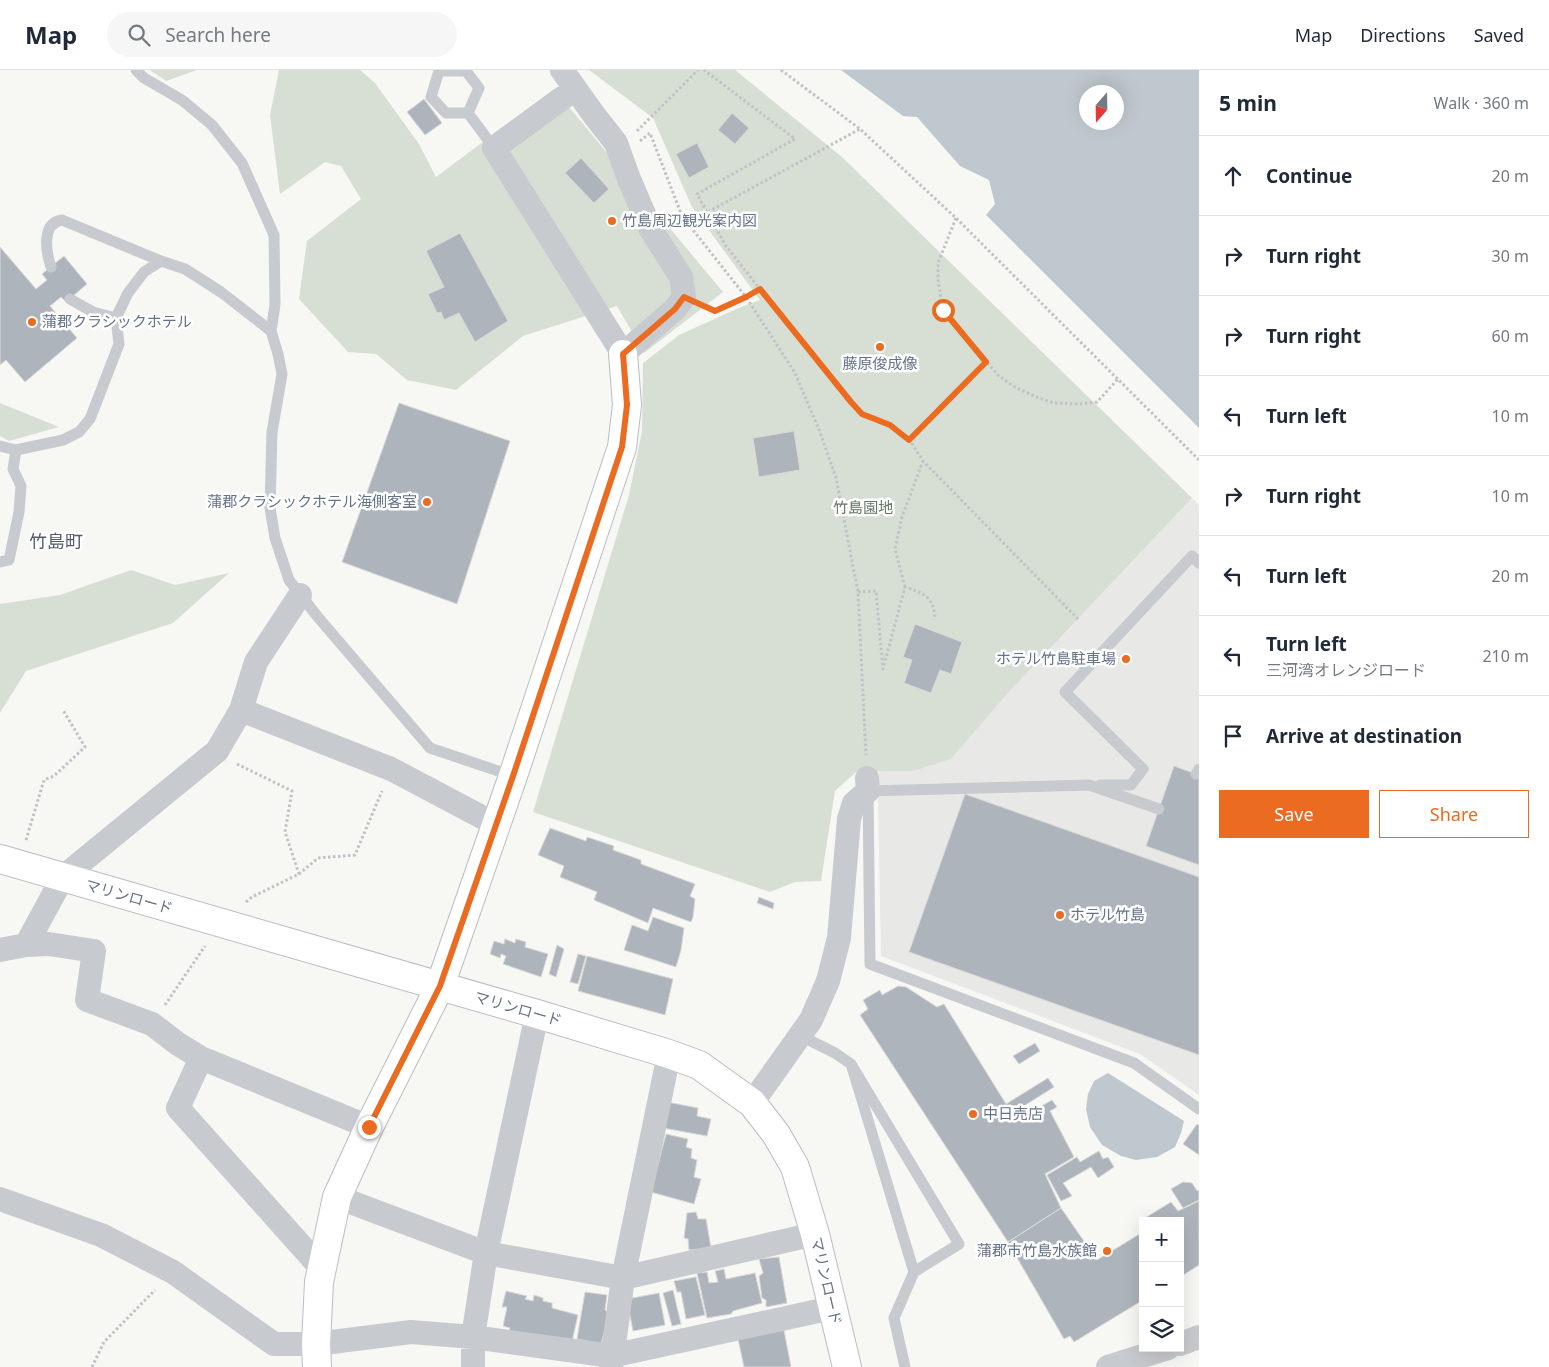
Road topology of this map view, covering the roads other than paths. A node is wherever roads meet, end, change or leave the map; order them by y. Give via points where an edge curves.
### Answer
1 (136, 70) edge
2 (439, 70) edge
3 (454, 70) edge
4 (569, 79) edge
5 (468, 112) junction
6 (494, 148) junction
7 (161, 261) junction
8 (51, 267) dead end
9 (70, 299) dead end
10 (116, 318) junction
11 (271, 331) junction
12 (623, 354) junction
13 (0, 446) edge
14 (16, 450) junction
15 (0, 562) edge
16 (1199, 563) edge
17 (300, 595) junction
18 (241, 710) junction
19 (513, 776) junction
20 (867, 784) junction
21 (1089, 785) junction
22 (1159, 809) dead end
23 (495, 824) junction
24 (9, 862) edge
25 (63, 877) junction
26 (26, 945) junction
27 (0, 950) edge
28 (440, 986) junction
29 (537, 1014) junction
30 (801, 1036) junction
31 (668, 1054) junction
32 (201, 1058) junction
33 (851, 1064) junction
34 (752, 1103) junction
35 (1199, 1109) edge
36 (369, 1127) junction
37 (337, 1197) junction
38 (0, 1199) edge
39 (815, 1234) junction
40 (486, 1253) junction
41 (321, 1268) junction
42 (914, 1272) junction
43 (623, 1278) junction
44 (832, 1308) junction
45 (473, 1337) junction
46 (1199, 1337) edge
47 (1184, 1343) edge
48 (1155, 1352) edge
49 (317, 1355) edge
50 (611, 1362) edge
51 (473, 1367) edge
52 (847, 1367) edge
53 (905, 1367) edge
54 (1108, 1367) edge

1 - 11 lane via 212,124 242,163 274,235 275,305
2 - 3 lane
2 - 5 lane via 431,97 446,113
3 - 5 lane via 466,71 479,88
4 - 6 street
4 - 12 street via 616,143 650,228 681,277 684,297 675,309
5 - 6 lane
6 - 12 street
7 - 8 lane via 62,220 48,228
7 - 10 lane via 138,279
7 - 11 lane via 185,269 207,283
9 - 10 lane via 93,312
10 - 14 lane via 119,344 90,419 79,432 63,440
11 - 17 lane via 282,374 272,432 270,508 288,580
12 - 19 street via 627,405 622,447
13 - 14 lane
14 - 15 lane via 12,468 21,486 19,512 9,560
16 - 21 lane via 1192,556 1064,692 1143,769 1132,785
17 - 18 street via 256,662
17 - 19 lane via 430,748
18 - 23 street via 391,769
18 - 25 street via 217,751
19 - 23 street
20 - 21 lane
20 - 30 street via 854,803 849,819 839,938 828,981
20 - 35 lane via 870,964 1134,1063
21 - 22 lane
23 - 28 street
24 - 25 street, マリンロード
25 - 26 street
25 - 28 street, マリンロード
26 - 27 street
26 - 32 street via 49,944 94,951 86,1000 152,1024
28 - 29 street, マリンロード
28 - 36 street
29 - 31 street, マリンロード
29 - 40 street
30 - 33 lane
30 - 34 street
31 - 34 street, マリンロード via 699,1065
31 - 43 street
32 - 36 street
32 - 41 street via 178,1108
33 - 42 lane
33 - 42 lane via 959,1244
34 - 39 street, マリンロード via 776,1134 795,1167
36 - 37 street
37 - 40 street
37 - 41 street
38 - 49 street via 101,1235 173,1272 274,1344
39 - 43 street
39 - 44 street, マリンロード
40 - 43 street
40 - 45 street
41 - 49 street
42 - 53 lane via 894,1318
43 - 50 street
44 - 50 street
44 - 52 street, マリンロード
45 - 49 street via 411,1332
45 - 50 street
45 - 51 street
46 - 47 street
48 - 54 street

